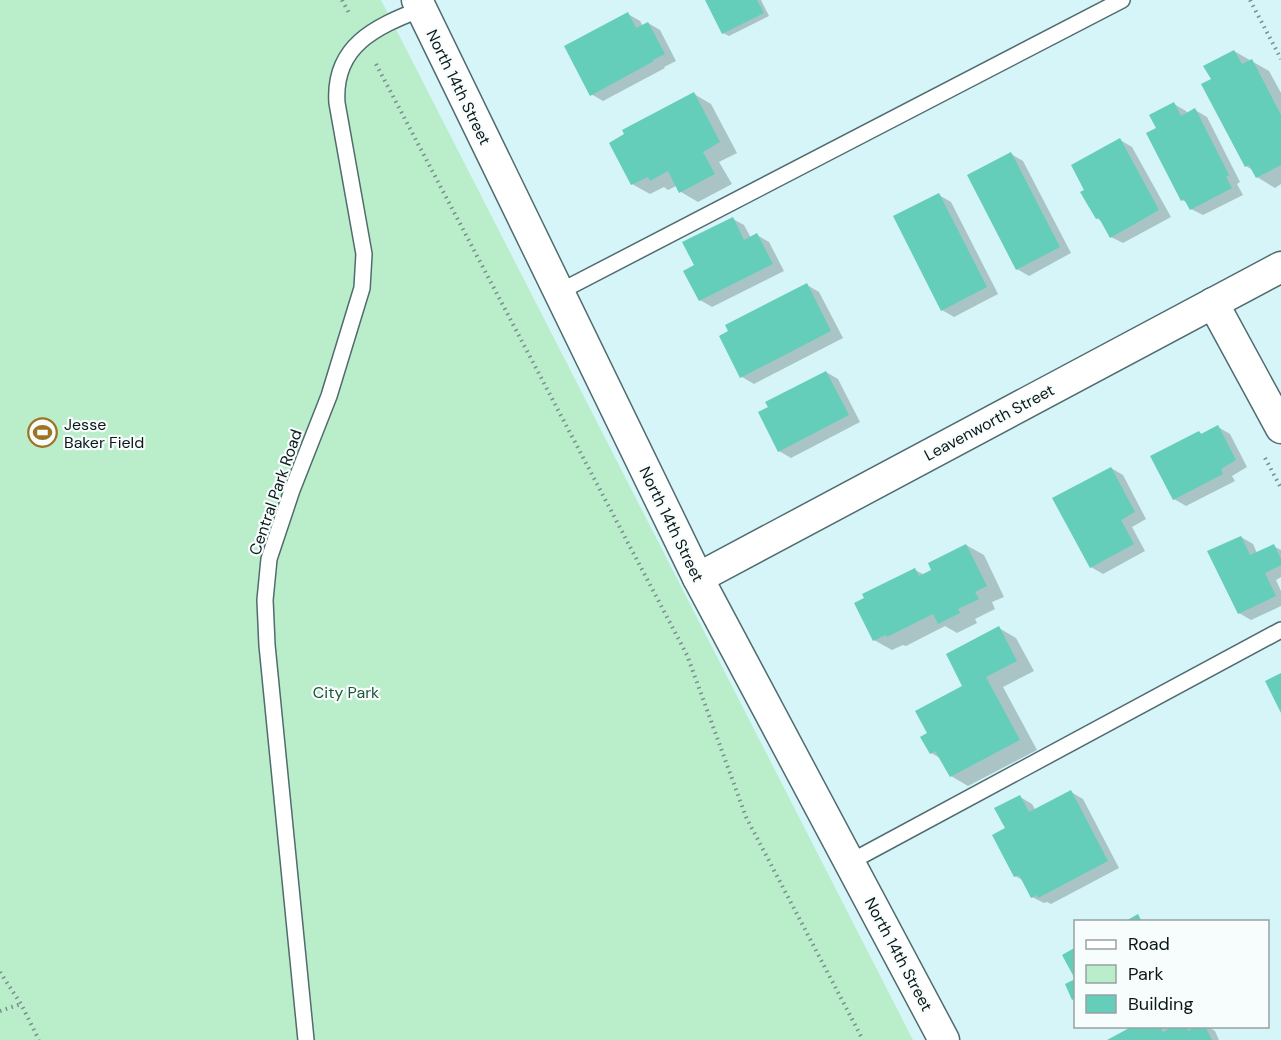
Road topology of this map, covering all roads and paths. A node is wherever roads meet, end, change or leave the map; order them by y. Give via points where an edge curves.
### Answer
1 (342, 0) edge
2 (1122, 0) edge
3 (1250, 0) edge
4 (425, 3) edge
5 (363, 40) junction
6 (1281, 59) edge
7 (1281, 267) edge
8 (559, 292) junction
9 (1213, 303) junction
10 (1281, 428) edge
11 (698, 578) junction
12 (1281, 630) edge
13 (849, 862) junction
14 (0, 972) edge
15 (21, 1004) junction
16 (0, 1011) edge
17 (39, 1040) edge
18 (306, 1040) edge
19 (863, 1040) edge
20 (944, 1040) edge

1 - 5 path
2 - 8 lane
3 - 6 path
4 - 5 lane, Central Park Road via 386,22
4 - 8 street, North 14th Street
5 - 18 lane, Central Park Road via 349,52 336,85 364,254 362,288 329,396 269,559 265,600
5 - 19 path via 687,655 746,817
7 - 9 street, Leavenworth Street
8 - 11 street, North 14th Street
9 - 10 street
9 - 11 street, Leavenworth Street
11 - 13 street, North 14th Street
12 - 13 lane
13 - 20 street, North 14th Street
14 - 15 path
15 - 16 path
15 - 17 path

